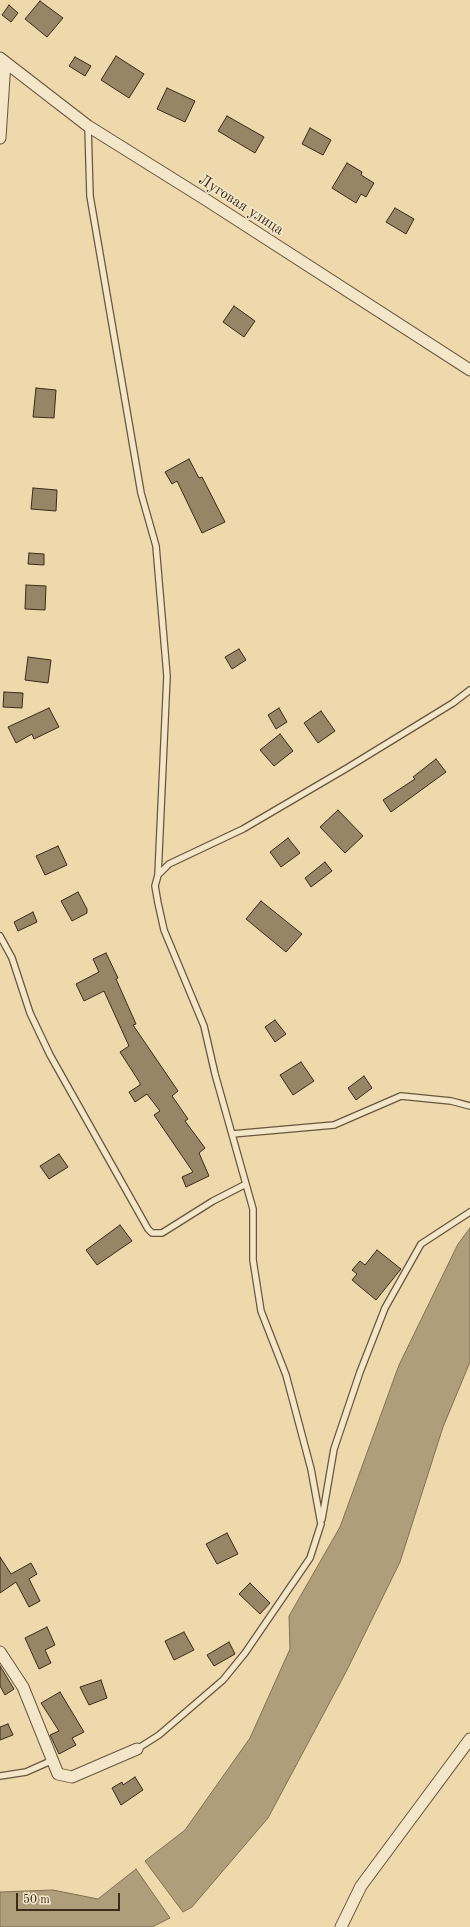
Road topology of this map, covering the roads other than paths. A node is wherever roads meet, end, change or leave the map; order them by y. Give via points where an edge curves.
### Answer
1 (3, 60) edge
2 (88, 126) junction
3 (0, 138) edge
4 (470, 370) edge
5 (470, 690) edge
6 (158, 875) junction
7 (0, 936) edge
8 (470, 1106) edge
9 (232, 1134) junction
10 (246, 1184) junction
11 (470, 1212) edge
12 (321, 1524) junction
13 (0, 1652) edge
14 (470, 1739) edge
15 (137, 1750) joint
16 (53, 1760) junction
17 (0, 1776) edge
18 (341, 1927) edge

1 - 2 street, Луговая улица
1 - 3 street
2 - 4 street, Луговая улица
2 - 6 lane via 90,196 141,492 156,546 167,676
5 - 6 lane via 340,772 243,829 169,864
6 - 9 lane via 155,886 164,930 204,1026
7 - 10 lane via 12,958 30,1013 50,1055 148,1229 152,1233 162,1233
8 - 9 lane via 451,1101 401,1096 334,1125
9 - 10 lane
10 - 12 lane via 253,1209 253,1260 261,1310 286,1375 311,1469
11 - 12 lane via 421,1244 385,1308 334,1449
12 - 15 lane via 310,1558 223,1680 159,1735
13 - 16 street via 23,1687
14 - 18 street via 361,1886
15 - 16 street via 72,1777 58,1774
16 - 17 lane via 26,1772

